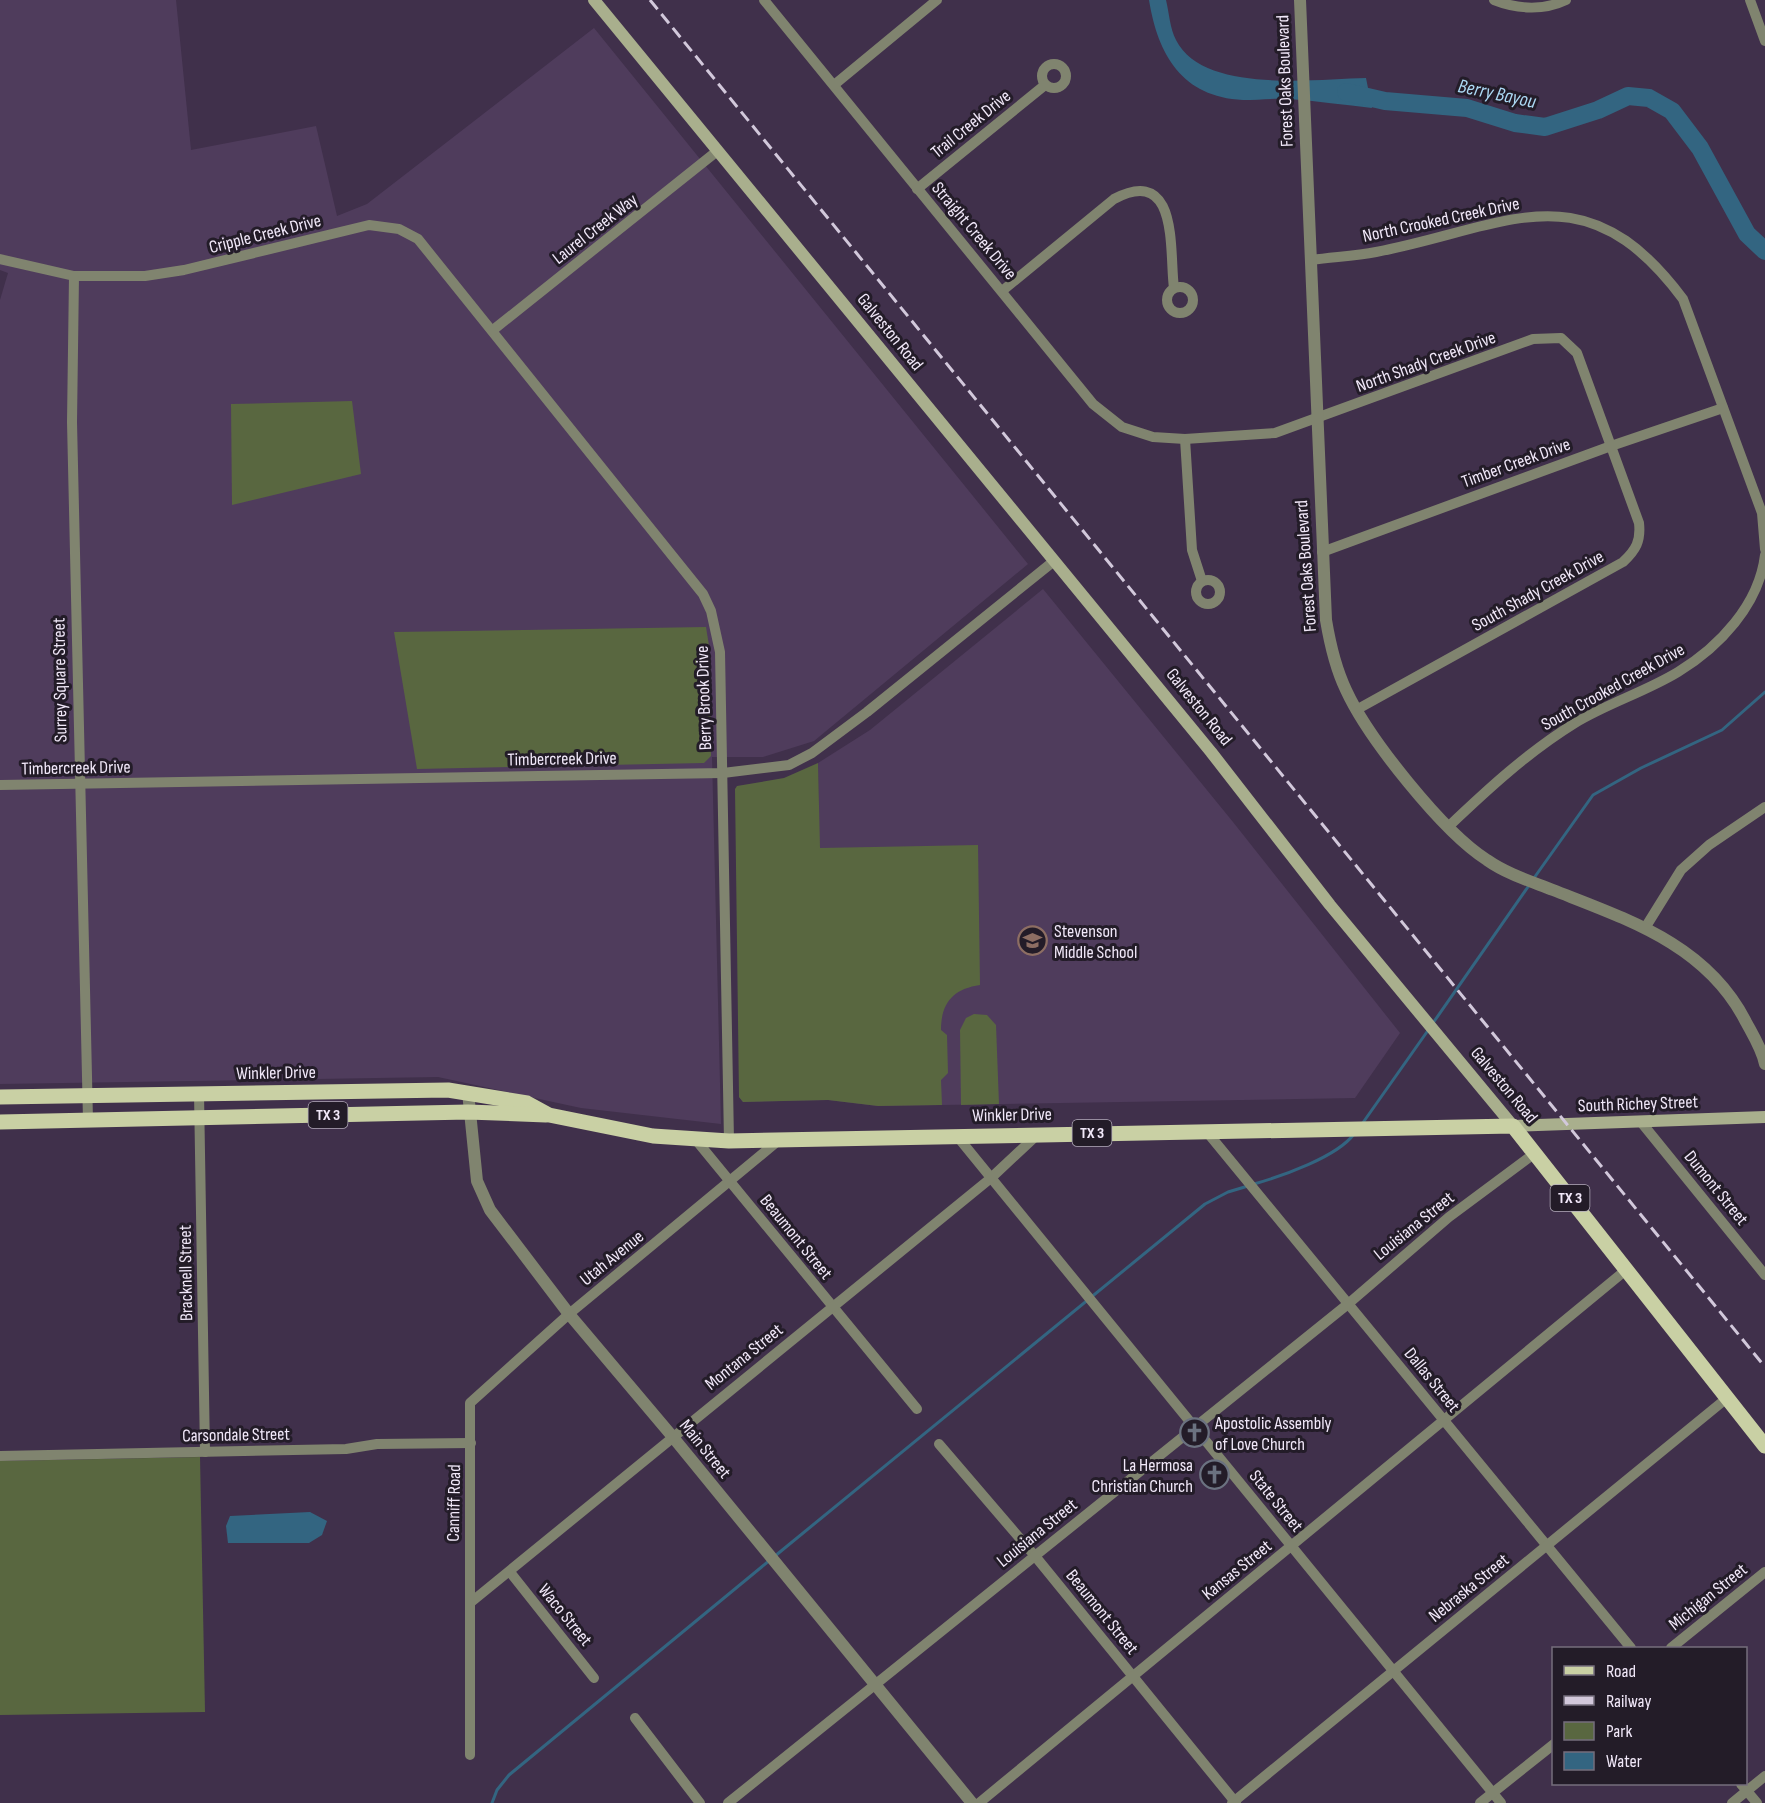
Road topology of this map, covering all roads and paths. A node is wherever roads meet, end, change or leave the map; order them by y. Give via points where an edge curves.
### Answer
1 (594, 0) edge
2 (764, 0) edge
3 (937, 0) edge
4 (1300, 0) edge
5 (1494, 0) edge
6 (1566, 0) edge
7 (1750, 0) edge
8 (1765, 41) edge
9 (834, 85) junction
10 (1045, 85) dead end
11 (716, 152) junction
12 (917, 189) junction
13 (0, 259) edge
14 (1312, 260) junction
15 (74, 276) junction
16 (1174, 288) dead end
17 (1002, 291) junction
18 (493, 330) junction
19 (1723, 408) junction
20 (1316, 420) junction
21 (1185, 439) junction
22 (1611, 446) junction
23 (1765, 549) edge
24 (1322, 552) junction
25 (1765, 555) edge
26 (1054, 561) junction
27 (1202, 581) dead end
28 (1356, 710) junction
29 (723, 773) junction
30 (79, 784) junction
31 (0, 785) edge
32 (1765, 807) edge
33 (1448, 827) junction
34 (1645, 928) junction
35 (1765, 1064) edge
36 (468, 1092) junction
37 (199, 1094) junction
38 (87, 1095) junction
39 (0, 1097) edge
40 (468, 1112) junction
41 (549, 1115) junction
42 (200, 1117) junction
43 (1765, 1117) edge
44 (88, 1120) junction
45 (0, 1122) edge
46 (1641, 1122) junction
47 (1513, 1126) junction
48 (1207, 1132) junction
49 (1038, 1134) junction
50 (957, 1136) junction
51 (696, 1140) junction
52 (729, 1141) junction
53 (778, 1141) junction
54 (1535, 1154) junction
55 (991, 1178) junction
56 (731, 1182) junction
57 (1626, 1270) junction
58 (1765, 1275) edge
59 (1348, 1304) junction
60 (832, 1308) junction
61 (569, 1314) junction
62 (1727, 1398) junction
63 (470, 1403) joint
64 (917, 1409) dead end
65 (1444, 1420) junction
66 (1194, 1428) junction
67 (672, 1436) junction
68 (471, 1443) junction
69 (939, 1444) dead end
70 (1765, 1446) edge
71 (205, 1452) junction
72 (0, 1455) edge
73 (1546, 1545) junction
74 (1291, 1546) junction
75 (1035, 1556) junction
76 (510, 1572) junction
77 (1765, 1572) edge
78 (470, 1603) junction
79 (1630, 1647) edge
80 (1672, 1647) edge
81 (1393, 1671) junction
82 (1133, 1676) junction
83 (594, 1678) dead end
84 (875, 1685) junction
85 (635, 1718) dead end
86 (1552, 1746) edge
87 (470, 1755) dead end
88 (1765, 1776) edge
89 (1744, 1787) edge
90 (1492, 1793) junction
91 (1234, 1802) edge
92 (700, 1803) edge
93 (728, 1803) edge
94 (972, 1803) edge
95 (980, 1803) edge
96 (1480, 1803) edge
97 (1501, 1803) edge
98 (1732, 1803) edge
99 (1757, 1803) edge

1 - 11 main road, Galveston Road
2 - 9 street, Straight Creek Drive
3 - 9 street
4 - 14 street, Forest Oaks Boulevard
5 - 6 street via 1520,7 1545,7
7 - 8 street
9 - 12 street, Straight Creek Drive
10 - 12 street, Trail Creek Drive
11 - 18 street, Laurel Creek Way
11 - 26 main road, Galveston Road
12 - 17 street, Straight Creek Drive
13 - 15 street, Cripple Creek Drive
14 - 19 street, North Crooked Creek Drive via 1376,252 1512,218 1564,216 1600,226 1640,251 1663,272 1683,299
14 - 20 street, Forest Oaks Boulevard
15 - 18 street, Cripple Creek Drive via 118,278 184,270 369,225 379,226 399,229 418,239
15 - 30 street, Surrey Square Street via 72,422
16 - 17 street via 1170,219 1153,195 1135,191 1114,199
17 - 21 street, Straight Creek Drive via 1105,416 1137,434
18 - 29 street, Berry Brook Drive via 703,594 720,652
19 - 22 street, Timber Creek Drive
19 - 23 street via 1762,513
20 - 21 street, North Shady Creek Drive via 1275,434
20 - 22 street, North Shady Creek Drive via 1533,339 1561,338 1577,353
20 - 24 street, Forest Oaks Boulevard
21 - 27 street via 1192,550
22 - 24 street, Timber Creek Drive
22 - 28 street, South Shady Creek Drive via 1639,523 1634,552 1623,562
24 - 28 street, Forest Oaks Boulevard via 1331,647
25 - 33 street, South Crooked Creek Drive via 1747,608 1695,661 1577,722 1544,744 1492,784
26 - 29 street, Timbercreek Drive via 812,753 789,765
26 - 47 main road, Galveston Road
28 - 33 street, Forest Oaks Boulevard
29 - 30 street, Timbercreek Drive
29 - 52 street, Berry Brook Drive
30 - 31 street, Timbercreek Drive
30 - 38 street, Surrey Square Street
32 - 34 street via 1709,845 1681,870
33 - 34 street, Forest Oaks Boulevard via 1485,859 1512,874
34 - 35 street, Forest Oaks Boulevard via 1708,969 1733,996
36 - 37 main road, Winkler Drive / TX 3 via 423,1089
36 - 40 street, Main Street
36 - 41 main road, Winkler Drive / TX 3 via 527,1103
37 - 38 main road, Winkler Drive / TX 3
37 - 42 street, Bracknell Street
38 - 39 main road, Winkler Drive / TX 3
38 - 44 street, Surrey Square Street
40 - 41 main road, Winkler Drive / TX 3
40 - 42 main road, Winkler Drive / TX 3
40 - 61 street, Main Street via 482,1195
41 - 51 main road, Winkler Drive / TX 3 via 653,1136
42 - 44 main road, Winkler Drive / TX 3
42 - 71 street, Bracknell Street
43 - 46 main road, South Richey Street
44 - 45 main road, Winkler Drive / TX 3
46 - 47 main road, South Richey Street
46 - 58 street, Dumont Street
47 - 48 main road, Winkler Drive / TX 3
47 - 54 main road, Galveston Road / TX 3
48 - 49 main road, Winkler Drive / TX 3
48 - 59 street, Dallas Street
49 - 50 main road, Winkler Drive / TX 3
49 - 55 street, Montana Street
50 - 53 main road, Winkler Drive / TX 3
50 - 55 street, State Street
51 - 52 main road, Winkler Drive / TX 3
51 - 56 street, Beaumont Street
52 - 53 main road, Winkler Drive / TX 3
53 - 56 street, Utah Avenue
54 - 57 main road, Galveston Road / TX 3
54 - 59 street, Louisiana Street via 1449,1217
55 - 60 street, Montana Street
55 - 66 street, State Street
56 - 60 street, Beaumont Street
56 - 61 street, Utah Avenue
57 - 62 main road, Galveston Road / TX 3
57 - 65 street, Kansas Street
59 - 65 street, Dallas Street
59 - 66 street, Louisiana Street
60 - 64 street, Beaumont Street
60 - 67 street, Montana Street
61 - 63 street, Utah Avenue
61 - 67 street, Main Street
62 - 70 main road, Galveston Road / TX 3
62 - 73 street, Nebraska Street
63 - 68 street, Canniff Road
65 - 73 street, Dallas Street
65 - 74 street, Kansas Street
66 - 74 street, State Street
66 - 75 street, Louisiana Street
67 - 76 street, Montana Street
67 - 84 street, Main Street
68 - 71 street, Carsondale Street
68 - 78 street, Canniff Road
69 - 75 street, Beaumont Street
71 - 72 street, Carsondale Street
73 - 79 street, Dallas Street
73 - 81 street, Nebraska Street
74 - 81 street, State Street
74 - 82 street, Kansas Street
75 - 82 street, Beaumont Street
75 - 84 street, Louisiana Street
76 - 78 street, Montana Street
76 - 83 street, Waco Street
77 - 80 street, Michigan Street
78 - 87 street, Canniff Road
81 - 90 street, State Street
81 - 91 street, Nebraska Street
82 - 91 street, Beaumont Street
82 - 95 street, Kansas Street
84 - 93 street, Louisiana Street
84 - 94 street, Main Street
85 - 92 street
86 - 90 street
88 - 89 street
89 - 98 street
89 - 99 street
90 - 96 street
90 - 97 street, State Street

